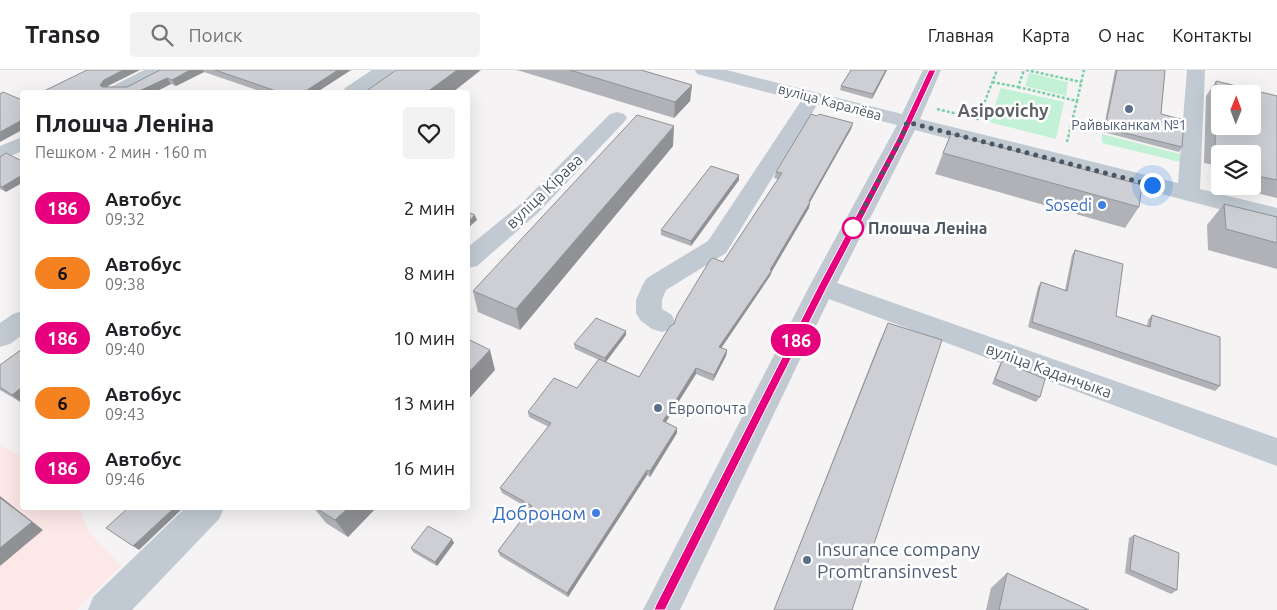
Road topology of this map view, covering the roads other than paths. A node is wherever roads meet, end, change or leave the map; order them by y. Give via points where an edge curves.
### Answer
1 (158, 70) edge
2 (385, 70) edge
3 (704, 70) edge
4 (932, 70) edge
5 (1196, 70) edge
6 (120, 90) edge
7 (355, 90) edge
8 (812, 98) junction
9 (912, 114) junction
10 (617, 118) dead end
11 (20, 144) edge
12 (0, 155) edge
13 (1188, 194) junction
14 (1277, 216) edge
15 (470, 258) edge
16 (822, 287) junction
17 (20, 322) edge
18 (662, 322) dead end
19 (0, 337) edge
20 (1277, 452) edge
21 (205, 510) edge
22 (106, 610) edge
23 (661, 610) edge

1 - 6 street
2 - 7 street
3 - 8 street, вуліца Каралёва
4 - 9 street
5 - 13 street
8 - 9 street, вуліца Каралёва
8 - 18 street via 717,247 656,284 649,300 649,313
9 - 13 street, вуліца Каралёва
9 - 16 street
10 - 15 street, вуліца Кірава via 530,208
11 - 12 street
13 - 14 street, вуліца Каралёва
16 - 20 street, вуліца Каданчыка
16 - 23 street
17 - 19 street
21 - 22 street

